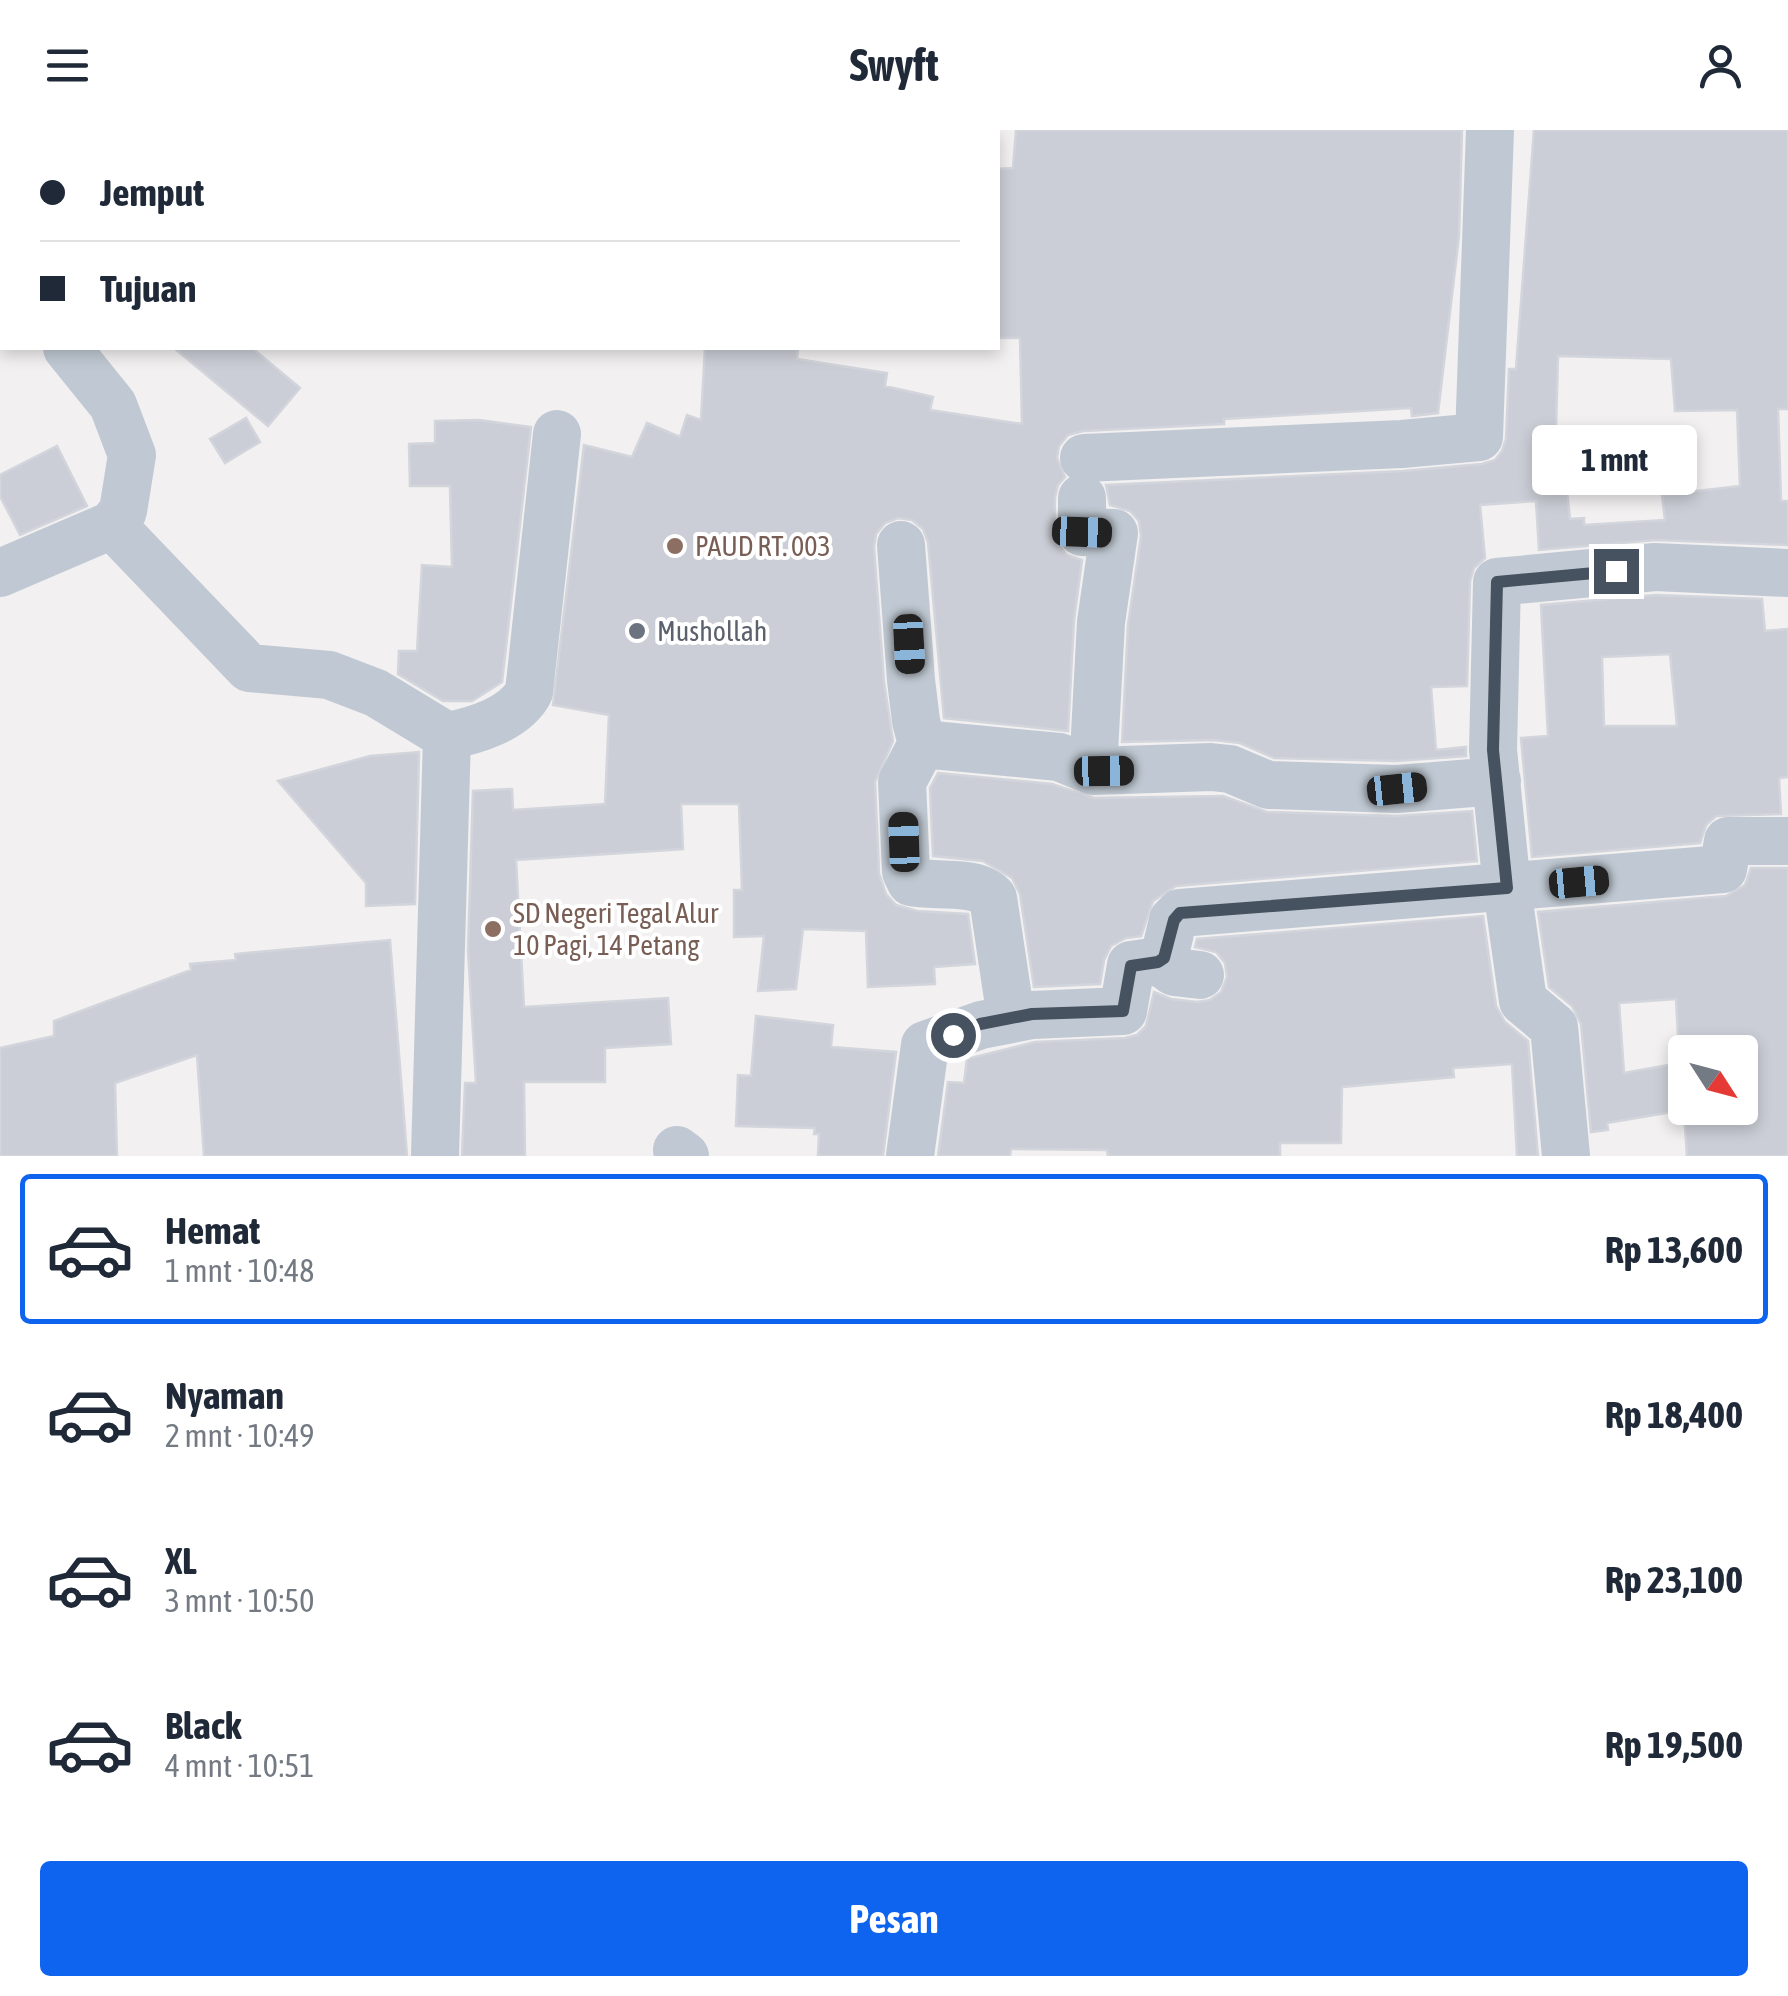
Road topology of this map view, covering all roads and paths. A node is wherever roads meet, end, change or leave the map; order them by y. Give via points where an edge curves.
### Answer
1 (1490, 130) edge
2 (69, 350) edge
3 (557, 434) dead end
4 (112, 525) junction
5 (901, 545) dead end
6 (0, 573) edge
7 (1788, 573) edge
8 (447, 736) junction
9 (922, 744) junction
10 (1093, 771) junction
11 (1497, 781) junction
12 (1788, 841) edge
13 (1507, 888) junction
14 (1010, 1018) junction
15 (435, 1156) edge
16 (910, 1156) edge
17 (1566, 1156) edge

1 - 10 street via 1478,437 1083,478 1082,532 1114,533 1101,622
2 - 4 street via 113,405 132,455 123,511
3 - 8 street via 529,692 478,730
4 - 6 street
4 - 8 street via 249,668 329,674 376,693
5 - 9 street
7 - 11 street via 1655,567 1497,582
8 - 15 street
9 - 10 street via 1059,757
9 - 14 street via 902,782 906,872 911,882 972,887 993,898
10 - 11 street via 1211,767 1268,785 1397,789
11 - 13 street
12 - 13 street via 1728,842 1722,869
13 - 14 street via 1180,913 1167,953 1179,968 1131,966 1119,1013
13 - 17 street via 1523,1001 1554,1026
14 - 16 street via 925,1045

